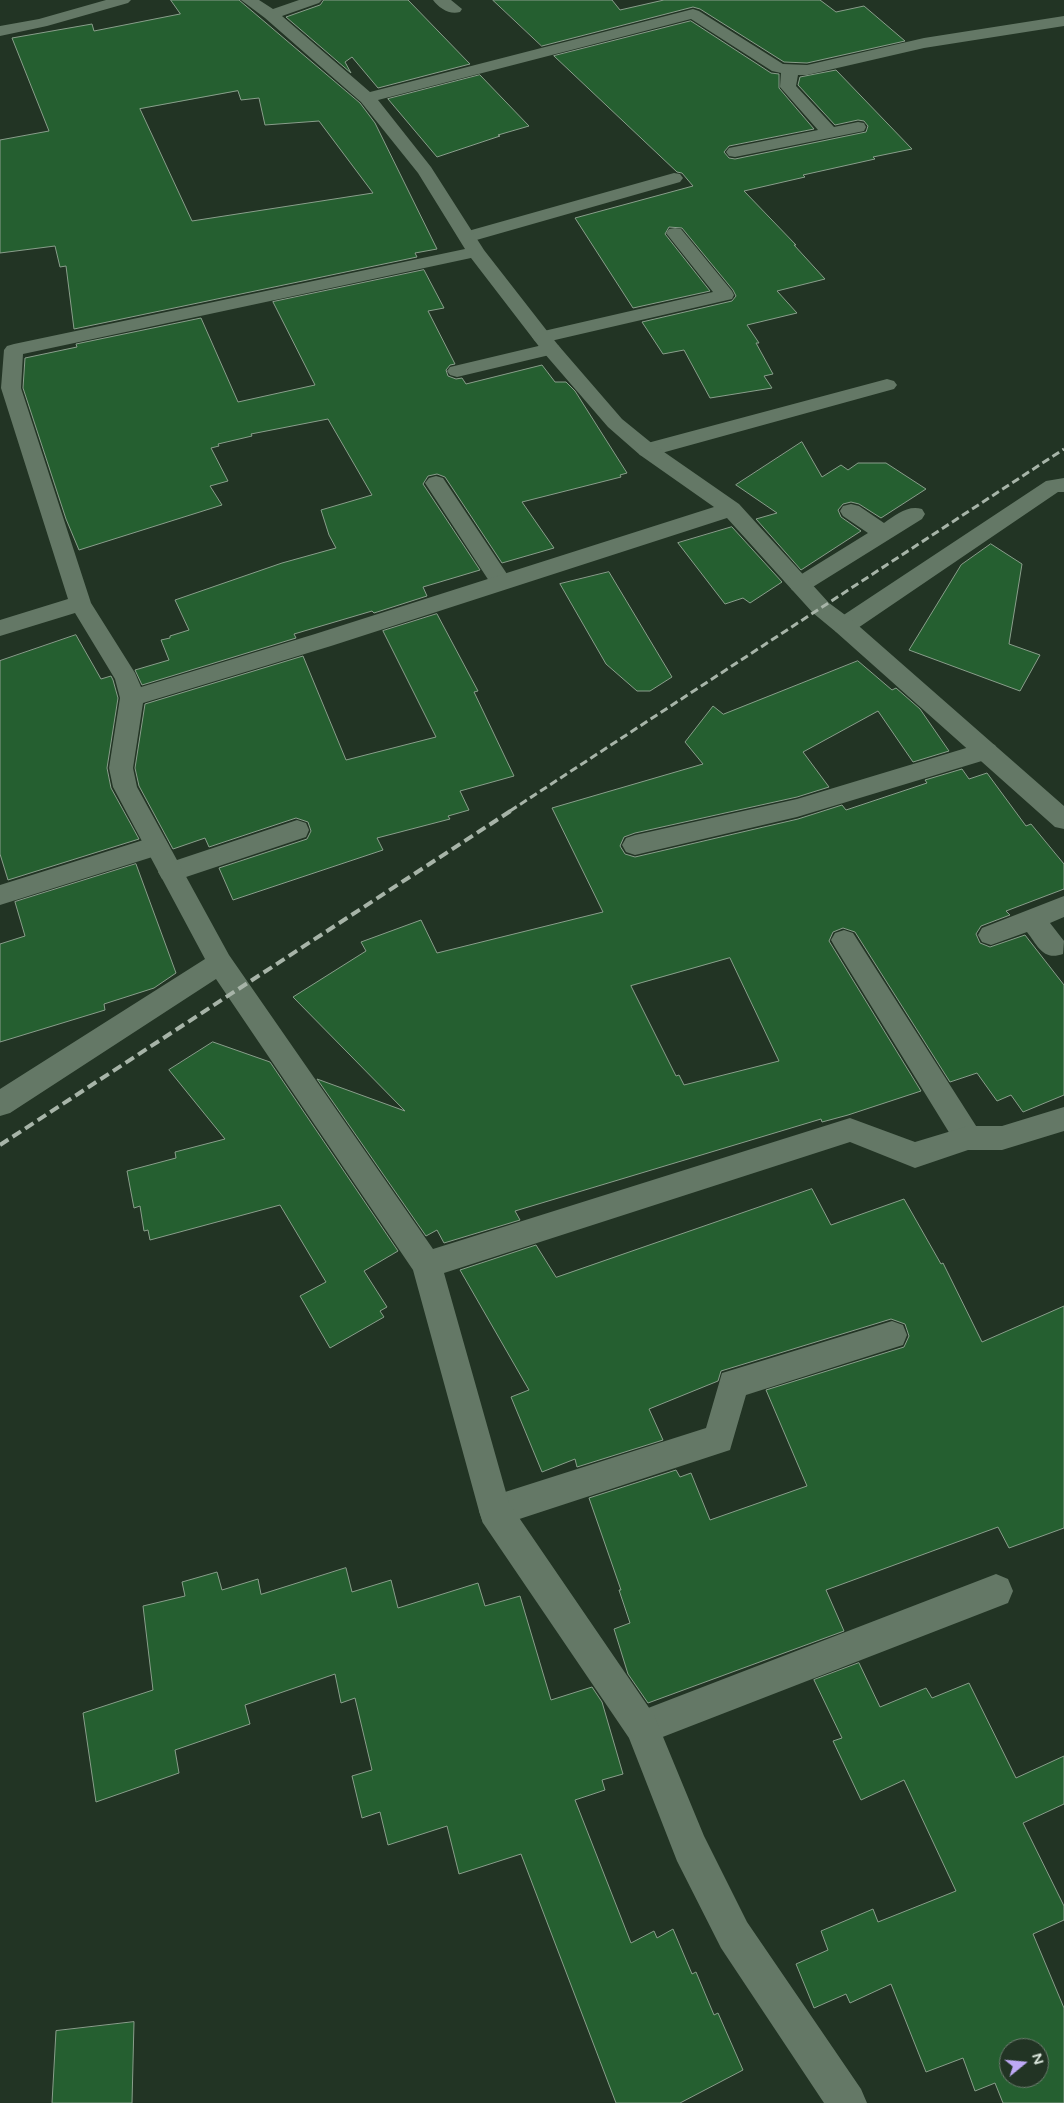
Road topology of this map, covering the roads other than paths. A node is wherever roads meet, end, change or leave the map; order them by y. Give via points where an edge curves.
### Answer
1 (123, 0) edge
2 (249, 0) edge
3 (314, 0) edge
4 (441, 0) edge
5 (454, 9) dead end
6 (271, 15) junction
7 (1064, 21) edge
8 (0, 31) edge
9 (790, 70) junction
10 (367, 98) junction
11 (858, 127) dead end
12 (830, 132) junction
13 (735, 152) dead end
14 (674, 178) dead end
15 (675, 233) dead end
16 (472, 244) junction
17 (547, 343) junction
18 (457, 371) dead end
19 (887, 385) dead end
20 (646, 450) junction
21 (436, 483) dead end
22 (1064, 485) edge
23 (731, 509) junction
24 (852, 511) dead end
25 (914, 514) dead end
26 (884, 533) junction
27 (501, 582) junction
28 (800, 585) junction
29 (80, 603) junction
30 (844, 626) junction
31 (0, 628) edge
32 (132, 698) junction
33 (986, 752) junction
34 (1064, 820) edge
35 (297, 830) dead end
36 (635, 845) dead end
37 (156, 846) junction
38 (171, 872) junction
39 (0, 894) edge
40 (1064, 906) edge
41 (1032, 919) junction
42 (991, 935) dead end
43 (844, 940) dead end
44 (1054, 947) dead end
45 (220, 963) junction
46 (0, 1104) edge
47 (1064, 1119) edge
48 (968, 1138) junction
49 (427, 1265) junction
50 (892, 1336) dead end
51 (496, 1511) junction
52 (996, 1591) dead end
53 (642, 1727) junction
54 (836, 2100) edge

1 - 8 street
2 - 6 street
3 - 6 street
4 - 5 street
6 - 10 street
7 - 9 street via 924,43 807,70
9 - 10 street via 778,68 693,14
9 - 12 street via 788,88
10 - 16 street via 425,171
11 - 12 street
12 - 13 street
14 - 16 street
15 - 17 street via 725,295
16 - 17 street
16 - 29 street via 14,350 11,388
17 - 18 street
17 - 20 street via 615,423
19 - 20 street
20 - 23 street
21 - 27 street
22 - 30 street via 1053,486
23 - 27 street
23 - 28 street
24 - 26 street
25 - 26 street
26 - 28 street
27 - 32 street
28 - 30 street via 821,608
29 - 31 street
29 - 32 street via 128,680
30 - 33 street
32 - 37 street via 121,768 125,787
33 - 34 street
33 - 36 street via 797,808
35 - 38 street
37 - 38 street
37 - 39 street
38 - 45 street
40 - 41 street
41 - 42 street
41 - 44 street
43 - 48 street
45 - 46 street
45 - 49 street
47 - 48 street via 1002,1138
48 - 49 street via 915,1155 850,1130
49 - 51 street
50 - 51 street via 733,1384 719,1438
51 - 53 street
52 - 53 street
53 - 54 street via 690,1848 734,1935

